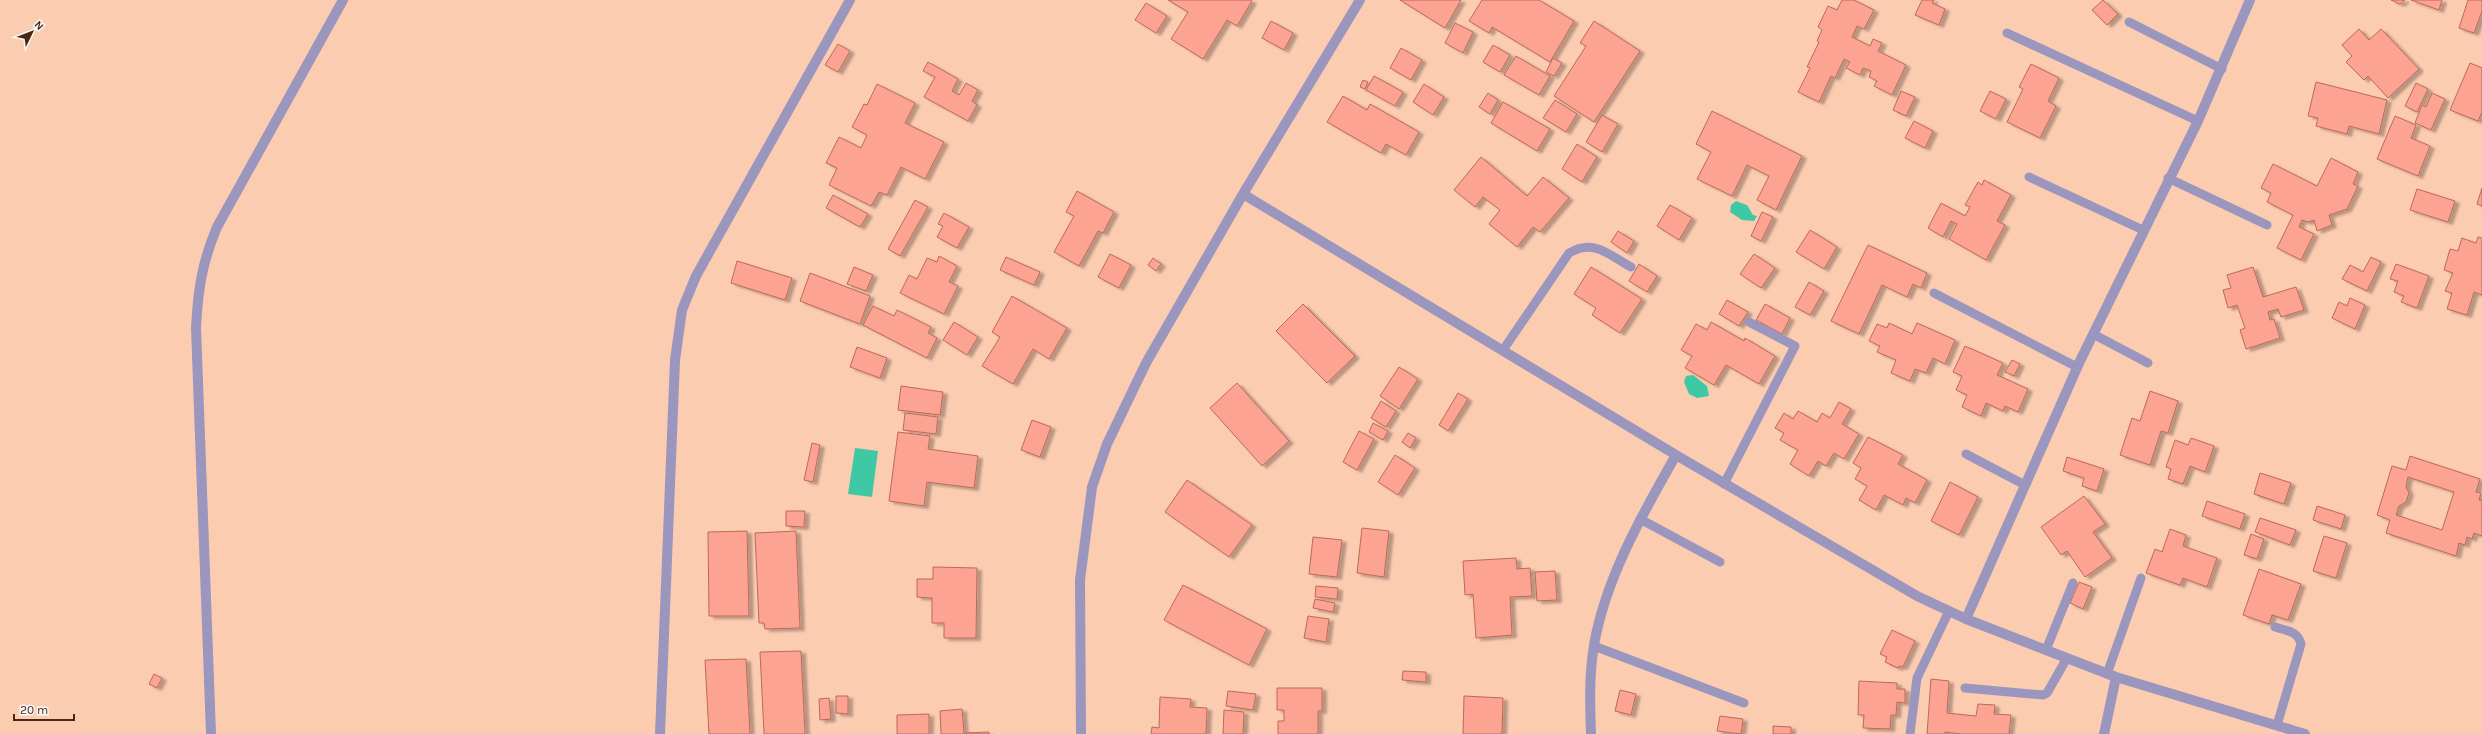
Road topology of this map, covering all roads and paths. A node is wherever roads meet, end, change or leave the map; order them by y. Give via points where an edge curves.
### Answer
1 (343, 0) edge
2 (850, 0) edge
3 (1360, 0) edge
4 (2250, 0) edge
5 (2129, 22) dead end
6 (2007, 33) dead end
7 (2222, 69) junction
8 (2198, 122) junction
9 (2029, 177) dead end
10 (2168, 178) junction
11 (1243, 194) junction
12 (2267, 225) dead end
13 (2143, 230) junction
14 (1631, 268) dead end
15 (1934, 293) dead end
16 (1749, 322) dead end
17 (2093, 334) junction
18 (1503, 350) junction
19 (2148, 363) dead end
20 (2077, 366) junction
21 (1966, 454) dead end
22 (1676, 455) junction
23 (1724, 484) junction
24 (2025, 485) junction
25 (1640, 519) junction
26 (1720, 562) dead end
27 (2141, 578) dead end
28 (2073, 583) dead end
29 (1949, 611) junction
30 (1966, 618) junction
31 (2275, 627) dead end
32 (1594, 646) junction
33 (2046, 650) junction
34 (2067, 658) junction
35 (2111, 676) junction
36 (1965, 688) dead end
37 (1744, 703) dead end
38 (2277, 725) junction
39 (211, 734) edge
40 (660, 734) edge
41 (1081, 734) edge
42 (1591, 734) edge
43 (1910, 734) edge
44 (2104, 734) edge
45 (2305, 734) edge

1 - 39 street via 217,227 199,281 196,328
2 - 40 street via 696,276 682,310 675,360
3 - 11 street
4 - 7 street
5 - 7 lane
6 - 8 lane
7 - 8 street
8 - 10 street
9 - 13 lane
10 - 12 lane
10 - 13 street
11 - 18 street
11 - 41 street via 1146,363 1107,444 1092,487 1080,580
13 - 17 street
14 - 18 lane via 1595,246 1580,246 1569,253
15 - 20 lane
16 - 23 lane via 1795,346
17 - 19 lane
17 - 20 street
18 - 22 street
20 - 24 street
21 - 24 lane
22 - 23 street
22 - 25 street
23 - 29 street via 1886,579
24 - 30 street
25 - 26 lane
25 - 32 street via 1610,585
27 - 35 lane
28 - 33 lane
29 - 30 street
29 - 43 lane via 1917,678
30 - 33 street
31 - 38 lane via 2295,633 2301,644
32 - 37 lane
32 - 42 street via 1590,693
33 - 34 street
34 - 35 street
34 - 36 lane via 2047,693 2043,695
35 - 38 street
35 - 44 street
38 - 45 street

